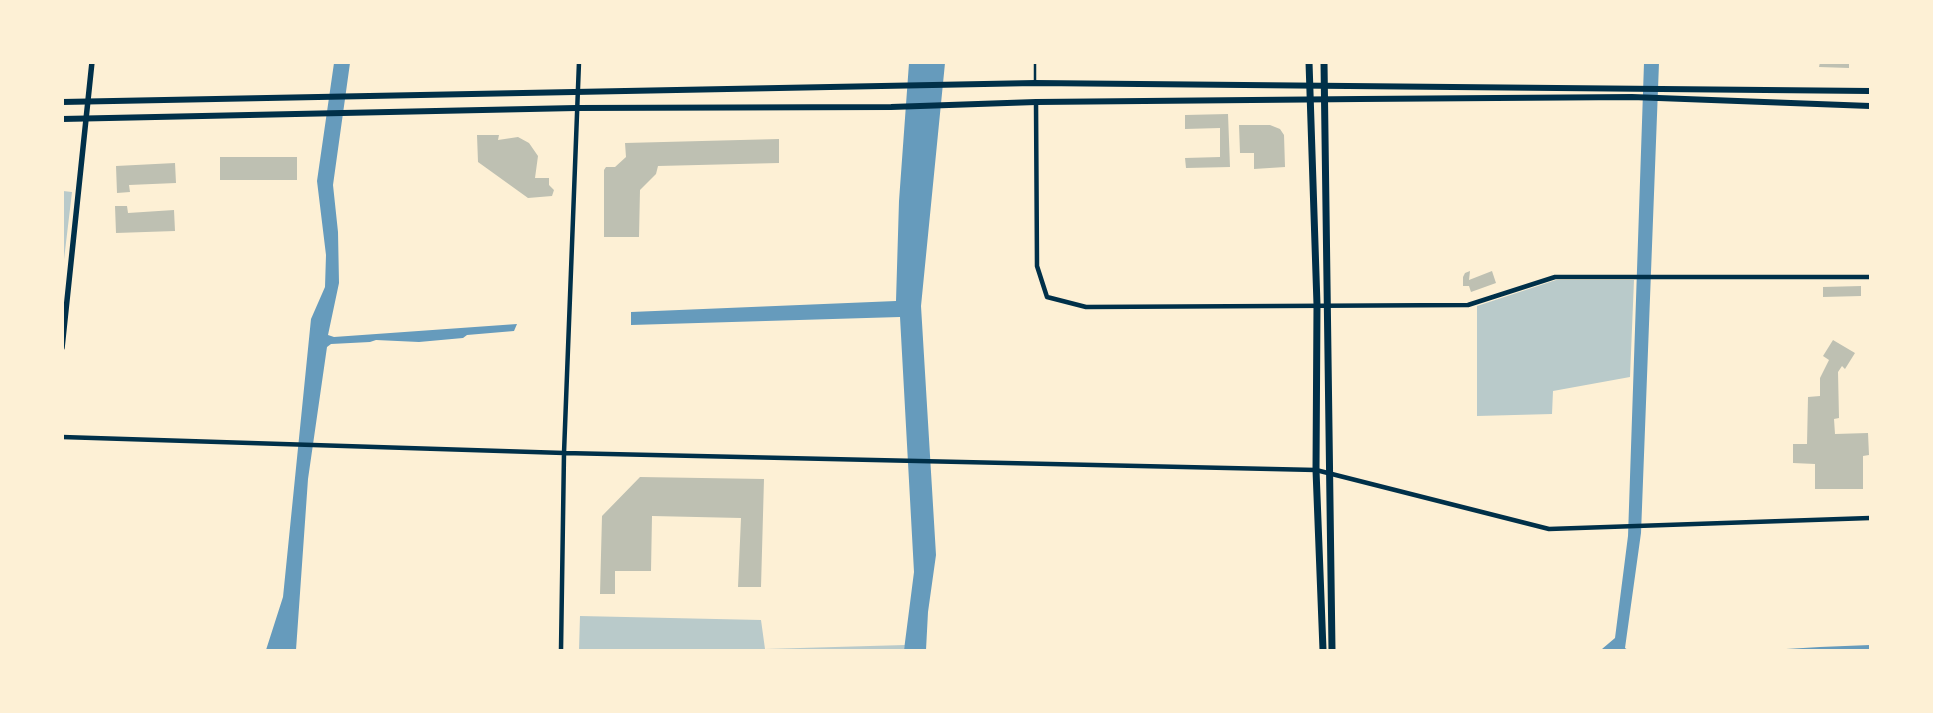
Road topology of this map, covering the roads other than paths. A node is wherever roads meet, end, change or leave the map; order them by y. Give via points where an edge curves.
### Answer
1 (92, 62) edge
2 (579, 62) edge
3 (1035, 62) edge
4 (1309, 62) edge
5 (1324, 62) edge
6 (1035, 83) junction
7 (1310, 85) junction
8 (1324, 85) junction
9 (1870, 90) edge
10 (577, 92) junction
11 (1324, 99) junction
12 (1310, 100) junction
13 (62, 102) edge
14 (87, 102) junction
15 (1036, 102) junction
16 (1870, 106) edge
17 (576, 108) junction
18 (62, 119) edge
19 (86, 119) junction
20 (1870, 277) edge
21 (1316, 305) junction
22 (1328, 305) junction
23 (62, 348) edge
24 (62, 437) edge
25 (564, 453) junction
26 (1316, 470) junction
27 (1328, 473) junction
28 (1870, 518) edge
29 (562, 650) edge
30 (1323, 650) edge
31 (1332, 650) edge

1 - 14 street
2 - 10 street
3 - 6 lane
4 - 7 main road
5 - 8 main road
6 - 7 main road
6 - 10 main road
7 - 8 main road
7 - 12 main road
8 - 9 main road
8 - 11 main road
10 - 14 main road
10 - 17 street
11 - 12 main road
11 - 16 main road via 1632,97
11 - 22 main road
12 - 15 main road
12 - 21 main road
13 - 14 main road
14 - 19 street
15 - 17 main road via 891,107
15 - 21 street via 1037,266 1047,297 1086,307
17 - 19 main road
17 - 25 street
18 - 19 main road
19 - 23 street
20 - 22 street via 1555,277 1468,305
21 - 22 street
21 - 26 main road
22 - 27 main road
24 - 25 street
25 - 26 street
25 - 29 street
26 - 27 street
26 - 30 main road
27 - 28 street via 1549,529
27 - 31 main road

